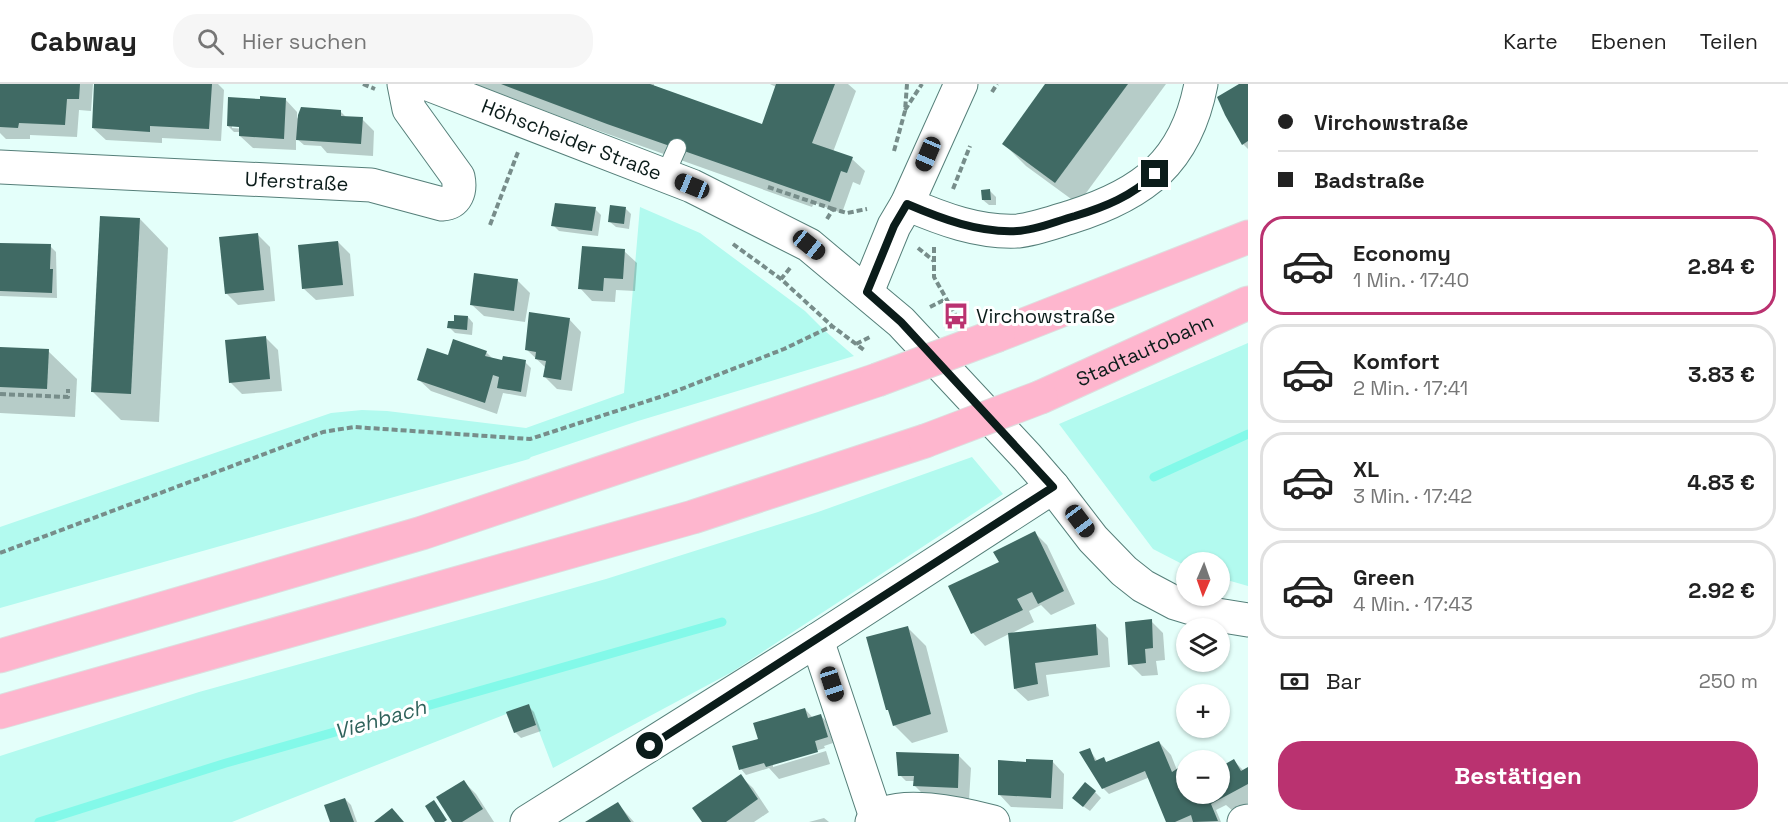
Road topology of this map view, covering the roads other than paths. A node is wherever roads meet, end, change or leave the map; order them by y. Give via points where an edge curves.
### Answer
1 (404, 84) edge
2 (428, 84) edge
3 (1200, 84) edge
4 (976, 89) edge
5 (0, 167) edge
6 (907, 204) junction
7 (1248, 237) edge
8 (867, 292) junction
9 (1248, 303) edge
10 (1053, 487) junction
11 (1248, 620) edge
12 (817, 640) junction
13 (0, 657) edge
14 (0, 712) edge
15 (874, 819) edge
16 (530, 821) edge
17 (993, 822) edge

1 - 5 street, Uferstraße via 409,108 458,177 460,188 448,204 370,185
2 - 8 street, Höhscheider Straße via 671,162 692,186 809,245
3 - 6 street via 1186,136 1168,161 1141,187 1095,210 1016,231 941,219
4 - 6 street
6 - 8 street
7 - 13 highway, bridge via 998,335 871,366 422,533
8 - 10 street, Höhscheider Straße via 901,322
9 - 14 highway, Stadtautobahn, bridge via 1041,397 925,441 693,518
10 - 11 street, Höhscheider Straße via 1105,552 1143,586 1194,609
10 - 12 street
12 - 15 street
12 - 16 street
15 - 17 street via 899,810 923,809

